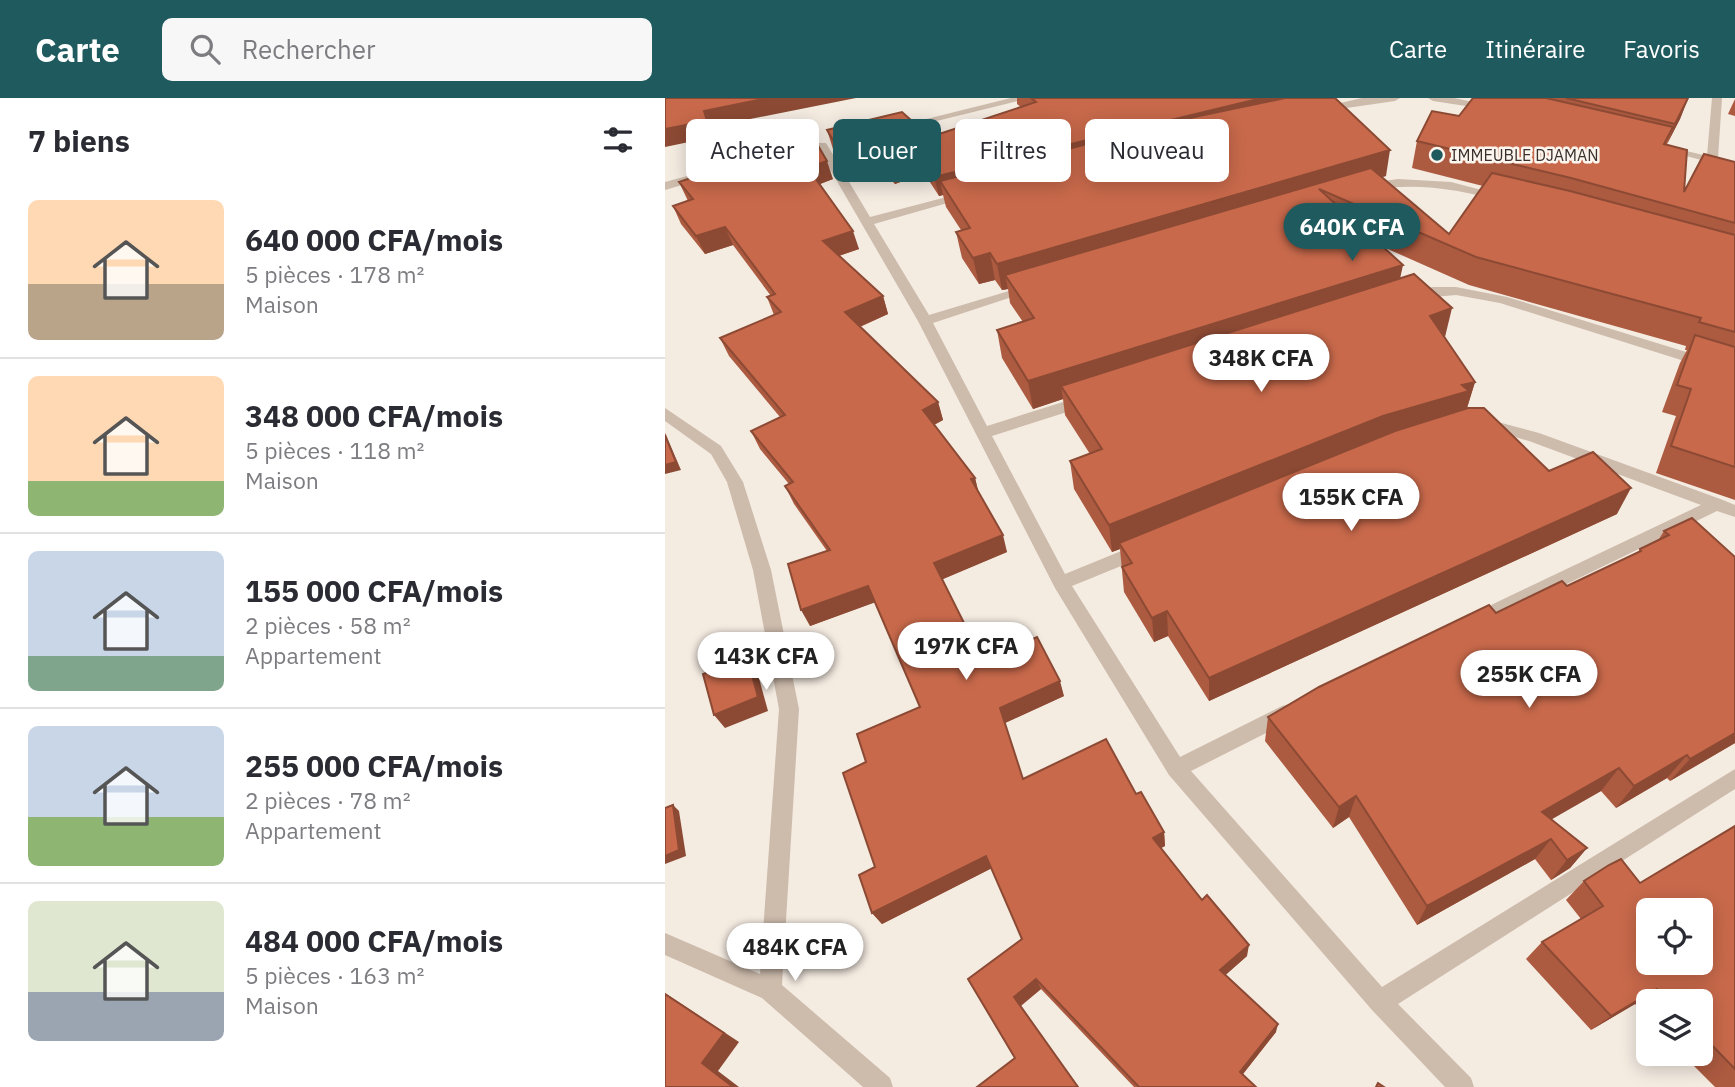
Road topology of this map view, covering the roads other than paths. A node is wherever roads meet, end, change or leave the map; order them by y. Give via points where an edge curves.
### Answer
1 (1025, 98) edge
2 (1395, 98) edge
3 (1433, 98) edge
4 (1717, 98) edge
5 (1501, 109) edge
6 (1308, 112) edge
7 (933, 119) edge
8 (822, 145) dead end
9 (1659, 148) edge
10 (1712, 160) junction
11 (1735, 166) edge
12 (686, 180) edge
13 (665, 186) edge
14 (1350, 192) edge
15 (973, 194) edge
16 (1516, 201) edge
17 (867, 222) junction
18 (1043, 285) edge
19 (1402, 298) edge
20 (925, 321) junction
21 (1735, 372) edge
22 (1098, 397) edge
23 (665, 413) edge
24 (1472, 427) edge
25 (983, 433) junction
26 (1726, 508) edge
27 (1151, 547) edge
28 (1061, 583) junction
29 (1459, 629) edge
30 (1311, 701) edge
31 (1176, 769) junction
32 (1735, 778) edge
33 (665, 944) edge
34 (770, 990) junction
35 (1380, 1002) junction
36 (881, 1087) edge
37 (1462, 1087) edge

1 - 7 street
2 - 6 street
3 - 5 street
4 - 10 street
8 - 17 street
9 - 10 street
10 - 11 street
12 - 13 street
14 - 16 street via 1385,183 1432,184
15 - 17 street
17 - 20 street
18 - 20 street
19 - 21 street via 1439,292 1472,294
20 - 25 street
22 - 25 street
23 - 34 street via 716,450 735,481 762,570 789,709
24 - 26 street via 1499,427 1534,437
25 - 28 street
26 - 29 street
27 - 28 street
28 - 31 street
30 - 31 street
31 - 35 street
32 - 35 street
33 - 34 street
34 - 36 street
35 - 37 street

